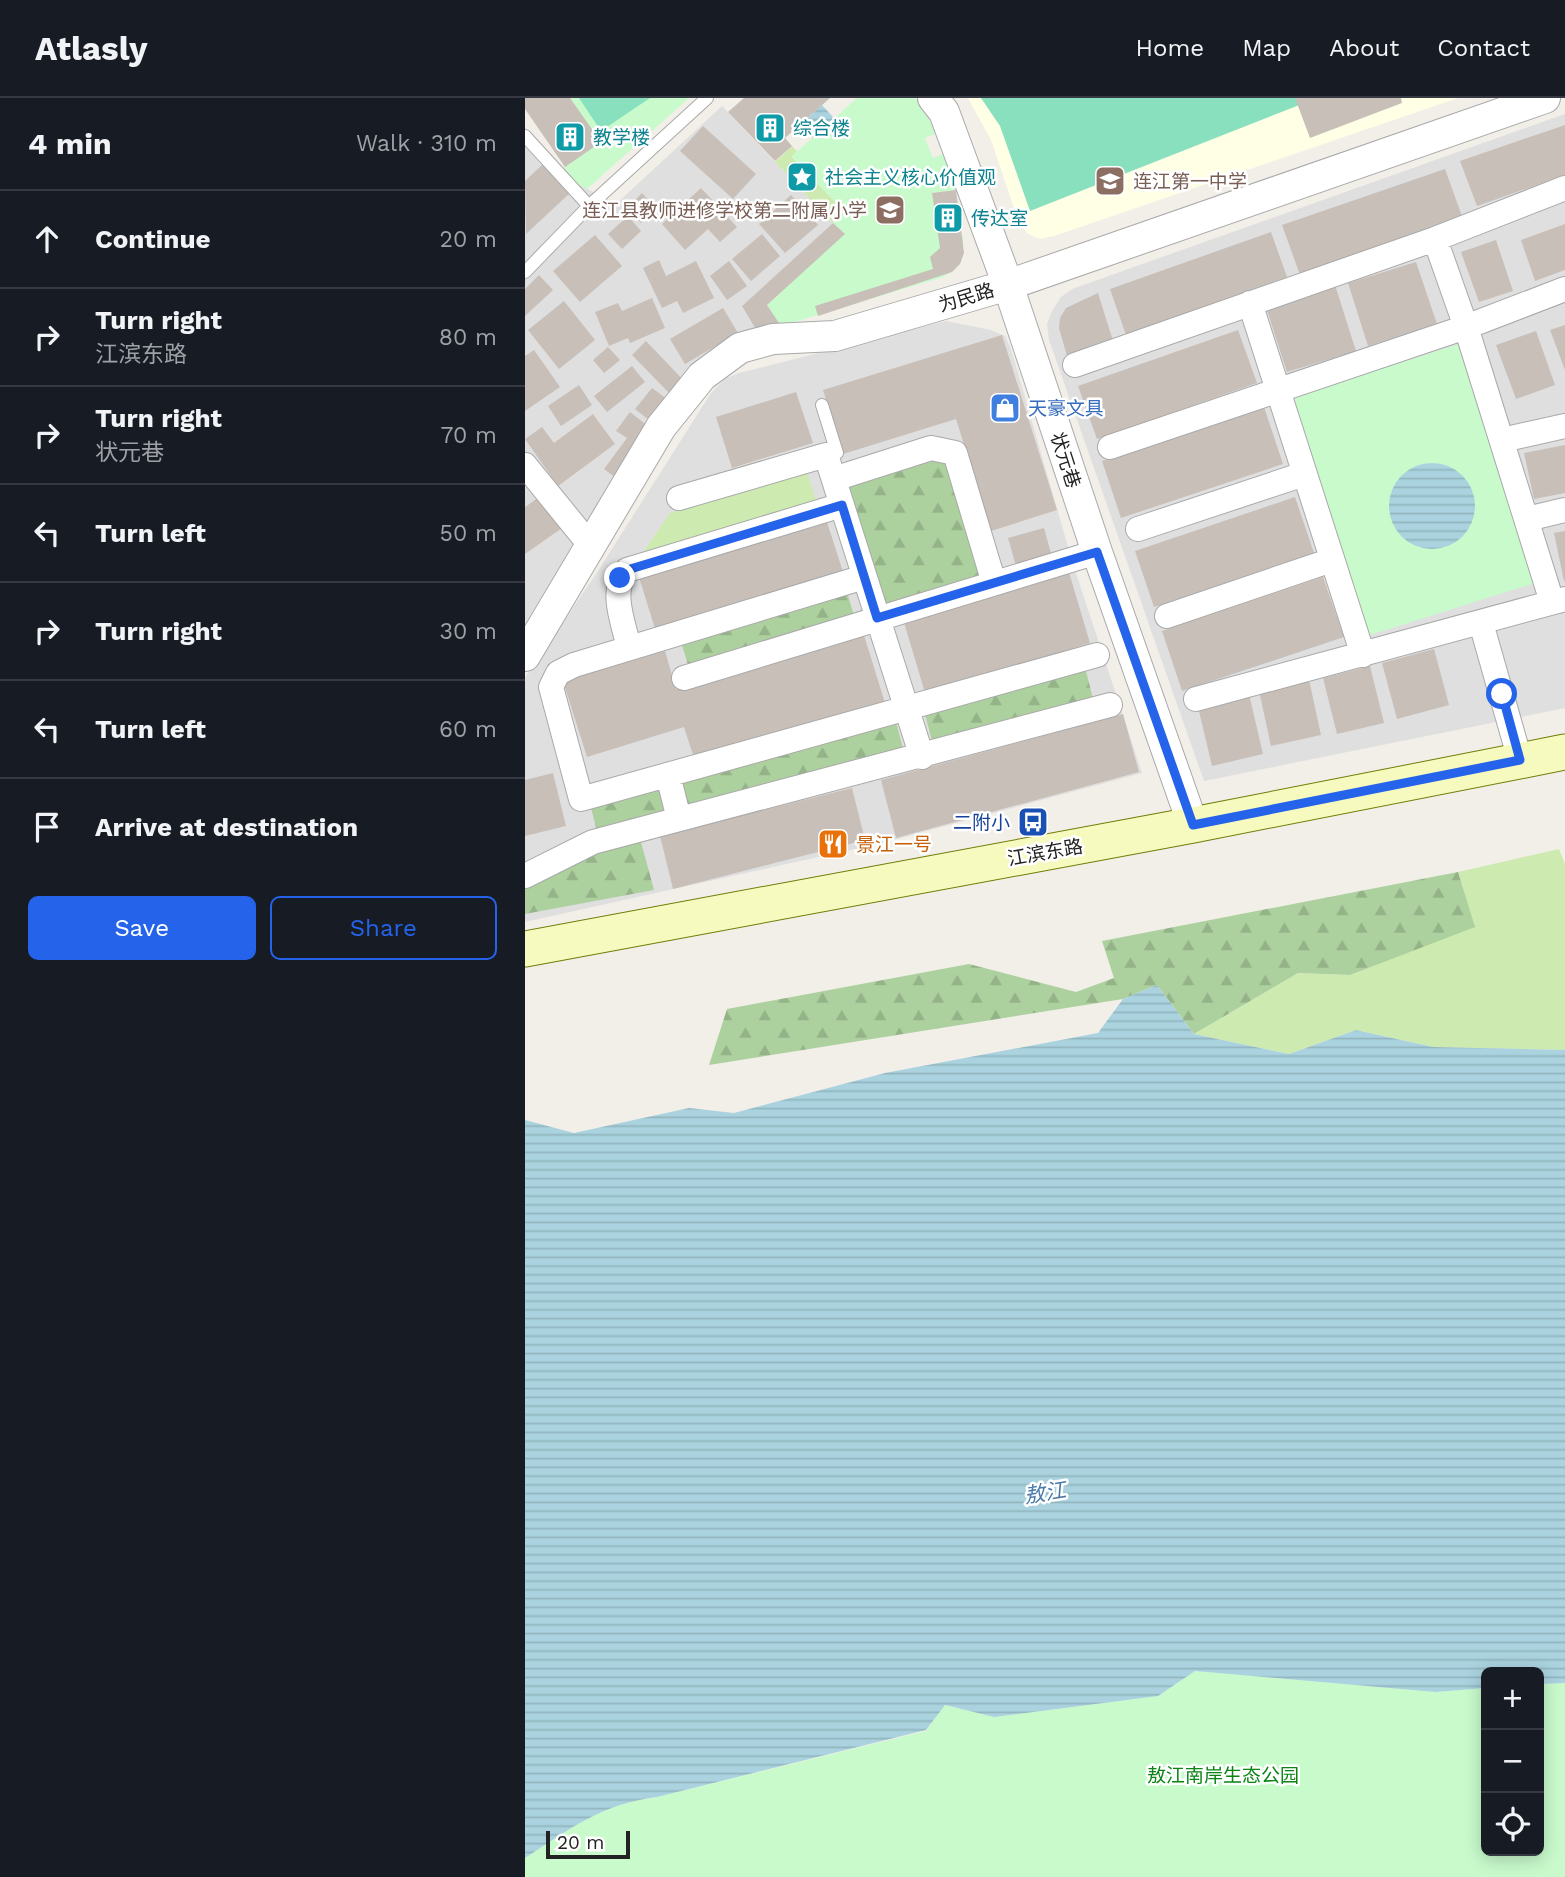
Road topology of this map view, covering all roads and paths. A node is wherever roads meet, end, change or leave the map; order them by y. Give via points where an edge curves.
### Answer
1 (707, 98) edge
2 (933, 98) edge
3 (1545, 98) edge
4 (525, 136) edge
5 (1565, 188) edge
6 (589, 206) junction
7 (1435, 239) junction
8 (525, 272) edge
9 (1009, 285) junction
10 (1565, 289) edge
11 (1250, 303) junction
12 (1466, 327) junction
13 (1075, 365) dead end
14 (1276, 390) junction
15 (822, 405) dead end
16 (1560, 423) edge
17 (1502, 440) junction
18 (1110, 447) dead end
19 (826, 455) junction
20 (1304, 474) junction
21 (529, 478) edge
22 (834, 479) junction
23 (678, 498) dead end
24 (842, 505) junction
25 (1565, 510) edge
26 (1527, 519) junction
27 (1138, 529) dead end
28 (590, 545) junction
29 (1097, 552) junction
30 (1332, 560) junction
31 (864, 577) junction
32 (994, 583) junction
33 (1559, 601) edge
34 (1167, 616) dead end
35 (877, 618) junction
36 (1481, 623) junction
37 (629, 648) junction
38 (1097, 655) dead end
39 (1363, 655) junction
40 (525, 656) edge
41 (684, 678) dead end
42 (1196, 699) dead end
43 (1110, 705) dead end
44 (908, 709) junction
45 (1565, 752) edge
46 (922, 757) junction
47 (1520, 760) junction
48 (668, 775) junction
49 (679, 819) junction
50 (1193, 825) junction
51 (525, 876) edge
52 (525, 949) edge

1 - 6 lane
2 - 9 street, 状元巷 via 944,113 960,174
3 - 9 street, 为民路
4 - 6 lane
5 - 7 street
6 - 8 lane
7 - 11 street
7 - 12 street
9 - 28 street, 为民路 via 835,336 773,340 727,356 677,405
9 - 29 street, 状元巷
10 - 12 street
11 - 13 street
11 - 14 street
12 - 14 street
12 - 17 street
14 - 18 street
14 - 20 street
15 - 19 lane via 837,453
16 - 17 street
17 - 26 street
19 - 22 street
19 - 23 street
20 - 27 street
20 - 30 street
21 - 28 street
22 - 24 street
22 - 32 street via 930,448 955,453
24 - 31 street
24 - 37 street via 627,570 617,591
25 - 26 street
26 - 33 street
28 - 40 street, 为民路
29 - 32 street
29 - 50 street, 状元巷
30 - 34 street
30 - 39 street
31 - 35 street
31 - 37 street
32 - 35 street
33 - 36 street
35 - 41 street
35 - 44 street
36 - 39 street
36 - 47 street
37 - 48 street via 574,665 558,673 551,687 581,799
38 - 44 street
39 - 42 street
43 - 46 street
44 - 46 street
44 - 48 street
45 - 47 main road, 江滨东路
46 - 49 street
47 - 50 main road, 江滨东路
48 - 49 street
49 - 51 street via 593,842
50 - 52 main road, 江滨东路

